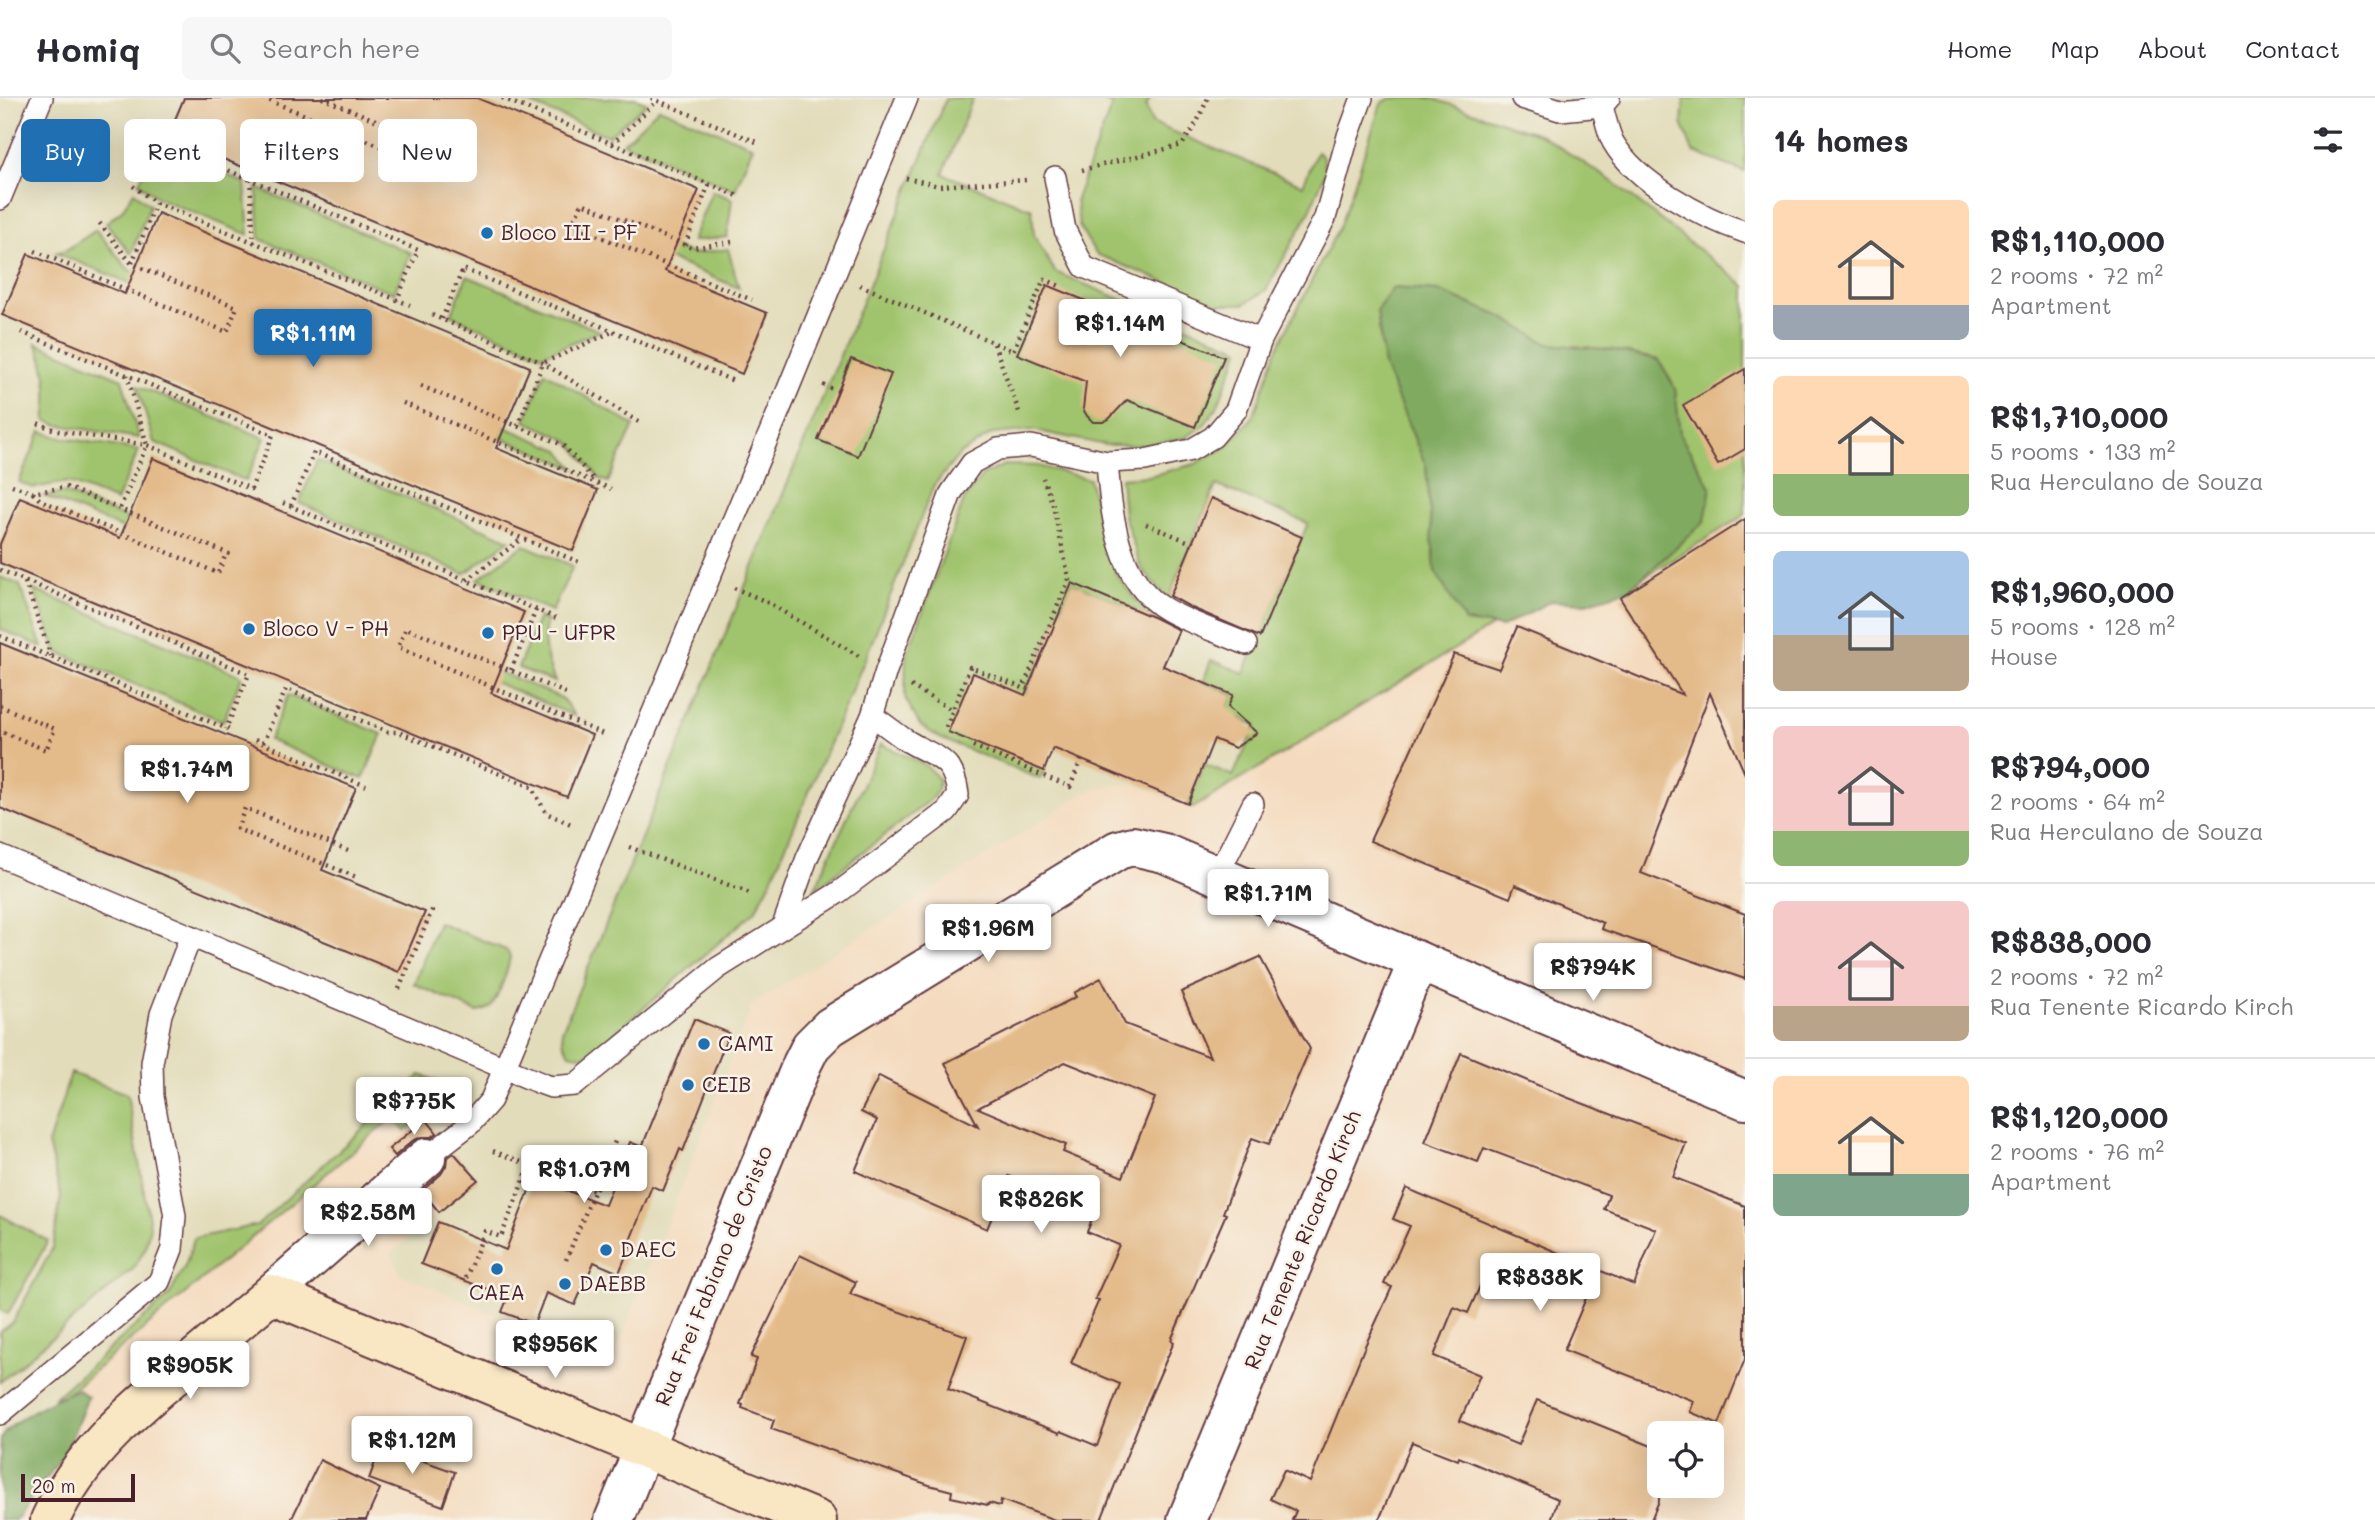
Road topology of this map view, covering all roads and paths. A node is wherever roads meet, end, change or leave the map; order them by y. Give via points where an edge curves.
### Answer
1 (42, 98) edge
2 (263, 98) edge
3 (322, 98) edge
4 (502, 98) edge
5 (651, 98) edge
6 (907, 98) edge
7 (1208, 98) edge
8 (1362, 98) edge
9 (1522, 98) edge
10 (657, 101) junction
11 (1606, 102) edge
12 (378, 121) edge
13 (759, 143) dead end
14 (612, 144) junction
15 (378, 145) edge
16 (1055, 177) junction
17 (904, 178) dead end
18 (250, 182) edge
19 (257, 182) edge
20 (709, 184) junction
21 (133, 186) dead end
22 (738, 196) dead end
23 (0, 198) edge
24 (156, 203) junction
25 (98, 221) dead end
26 (1745, 232) edge
27 (732, 242) dead end
28 (254, 243) junction
29 (685, 245) junction
30 (35, 251) dead end
31 (132, 264) junction
32 (859, 285) dead end
33 (1067, 289) dead end
34 (397, 300) junction
35 (752, 300) dead end
36 (410, 305) dead end
37 (432, 315) dead end
38 (442, 319) junction
39 (21, 331) dead end
40 (615, 331) junction
41 (1261, 340) junction
42 (993, 344) junction
43 (543, 363) junction
44 (128, 375) junction
45 (736, 383) dead end
46 (819, 383) dead end
47 (421, 386) dead end
48 (838, 391) dead end
49 (403, 403) dead end
50 (1018, 412) dead end
51 (37, 423) dead end
52 (642, 424) dead end
53 (518, 426) junction
54 (147, 445) junction
55 (1107, 462) junction
56 (1043, 477) dead end
57 (597, 484) junction
58 (12, 485) dead end
59 (611, 489) dead end
60 (33, 493) junction
61 (283, 503) dead end
62 (291, 506) junction
63 (120, 508) junction
64 (1142, 522) dead end
65 (523, 538) junction
66 (1192, 543) dead end
67 (226, 554) junction
68 (234, 556) dead end
69 (579, 562) dead end
70 (0, 570) edge
71 (466, 580) junction
72 (25, 581) junction
73 (734, 588) dead end
74 (536, 610) junction
75 (556, 618) dead end
76 (0, 636) edge
77 (1247, 644) dead end
78 (51, 656) junction
79 (859, 656) dead end
80 (511, 671) junction
81 (886, 671) junction
82 (566, 693) dead end
83 (0, 706) edge
84 (952, 710) junction
85 (872, 716) junction
86 (226, 729) junction
87 (0, 731) edge
88 (233, 731) dead end
89 (603, 734) dead end
90 (943, 734) dead end
91 (256, 740) dead end
92 (263, 743) junction
93 (968, 744) dead end
94 (1082, 760) dead end
95 (366, 786) dead end
96 (1253, 804) dead end
97 (571, 824) dead end
98 (628, 847) dead end
99 (348, 850) dead end
100 (0, 856) edge
101 (1217, 876) junction
102 (359, 878) dead end
103 (750, 893) dead end
104 (433, 908) dead end
105 (783, 926) junction
106 (191, 936) junction
107 (1418, 961) junction
108 (399, 989) dead end
109 (505, 1068) junction
110 (1745, 1100) edge
111 (617, 1139) dead end
112 (493, 1151) dead end
113 (426, 1158) joint
114 (530, 1165) junction
115 (595, 1191) junction
116 (566, 1260) dead end
117 (466, 1278) dead end
118 (271, 1294) junction
119 (0, 1415) edge
120 (643, 1448) junction
121 (50, 1520) edge
122 (614, 1520) edge
123 (817, 1520) edge
124 (1187, 1520) edge

1 - 23 lane
2 - 15 path
3 - 12 path
4 - 14 path
5 - 10 path
6 - 109 lane
7 - 16 path via 1182,145
8 - 41 lane via 1325,218
9 - 11 lane via 1560,110
10 - 13 path
10 - 14 path
11 - 26 lane via 1613,142 1646,180 1716,222
14 - 20 path
16 - 17 path via 939,186
16 - 41 lane via 1065,230 1084,267
18 - 28 path
19 - 34 path via 418,250
20 - 22 path
20 - 29 path
21 - 24 path
24 - 28 path
24 - 31 path
25 - 31 path
27 - 29 path
28 - 34 path
29 - 35 path via 582,202 572,225
30 - 31 path via 228,331 237,307
32 - 42 path
33 - 42 path via 1044,279 1013,351
34 - 36 path
37 - 38 path
38 - 40 path via 463,269
38 - 43 path
39 - 44 path
40 - 43 path
40 - 45 path
41 - 55 lane via 1236,410 1213,437 1191,450
42 - 50 path
43 - 52 path
43 - 53 path
44 - 54 path
44 - 54 path via 273,435 251,489
46 - 48 path
47 - 53 path
49 - 57 path
51 - 54 path via 58,431
53 - 57 path via 563,445
54 - 63 path
55 - 77 lane via 1118,539 1132,572 1148,594 1166,610
55 - 81 lane via 1031,446 998,449 972,463 951,493
56 - 84 path via 1069,579 1023,688 970,667
57 - 59 path
58 - 60 path
60 - 63 path via 66,487
60 - 67 path via 218,573
61 - 62 path
62 - 65 path via 314,452
62 - 71 path
63 - 67 path
64 - 66 path
65 - 69 path
65 - 71 path
67 - 68 path
70 - 72 path
71 - 74 path
72 - 78 path
72 - 86 path via 249,674
73 - 79 path
74 - 75 path
74 - 80 path
76 - 78 path
78 - 86 path
80 - 82 path
80 - 89 path via 406,628 398,647
81 - 84 path
81 - 85 lane
83 - 87 path via 55,729 46,750
84 - 90 path
85 - 105 lane via 807,858
85 - 105 lane via 937,756 956,776 958,795 947,811 839,892
86 - 88 path
91 - 92 path
92 - 95 path
92 - 97 path via 286,689 532,787 546,813
93 - 94 path via 1070,787
96 - 101 lane
98 - 103 path
99 - 102 path via 245,808 237,829
100 - 106 lane
101 - 107 street
101 - 120 street, Rua Frei Fabiano de Cristo via 1164,853 1133,846 1118,850 820,1035 802,1064
104 - 108 path
105 - 109 lane via 718,968 575,1085 551,1087
106 - 109 lane
106 - 119 lane via 161,1014 152,1063 153,1097 176,1216 172,1250 159,1282
107 - 110 street
107 - 124 street, Rua Tenente Ricardo Kirch
109 - 113 lane via 491,1100 470,1124
111 - 115 path
112 - 114 path
113 - 118 street
114 - 115 path
114 - 117 path via 501,1237 485,1231
115 - 116 path
118 - 120 street
118 - 121 street via 102,1441 75,1475
120 - 122 street, Rua Frei Fabiano de Cristo
120 - 123 street

